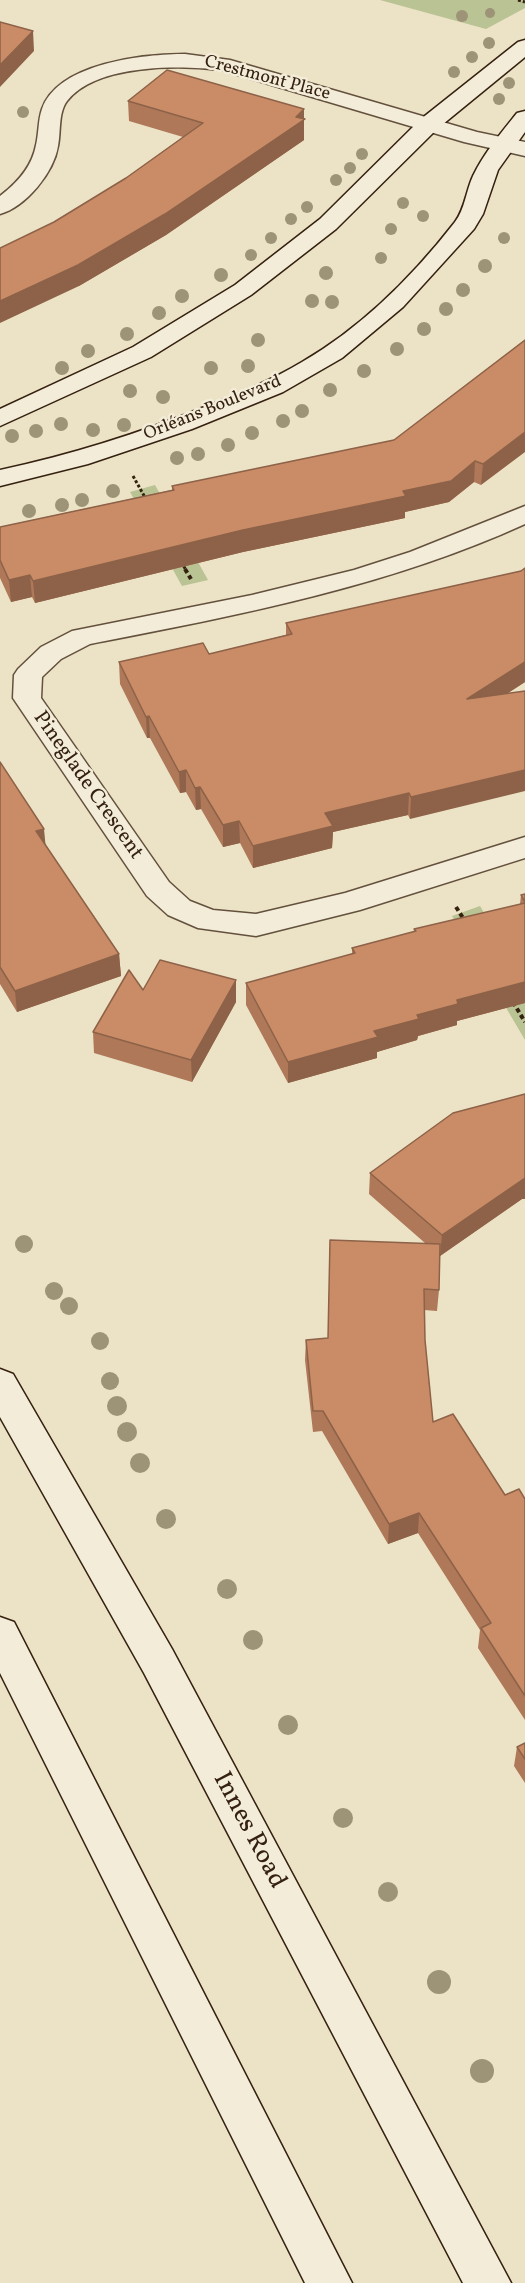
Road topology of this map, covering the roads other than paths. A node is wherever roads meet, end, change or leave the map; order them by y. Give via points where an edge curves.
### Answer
1 (525, 46) edge
2 (525, 118) edge
3 (429, 124) junction
4 (514, 147) edge
5 (0, 207) edge
6 (0, 418) edge
7 (0, 478) edge
8 (525, 514) edge
9 (525, 847) edge
10 (0, 1384) edge
11 (0, 1634) edge
12 (329, 2283) edge
13 (488, 2283) edge

1 - 3 main road
2 - 4 main road, Orléans Boulevard
3 - 4 main road
3 - 5 main road, Crestmont Place via 223,64 192,59 134,63 89,77 54,104 44,159 25,185
3 - 6 main road via 328,224 243,290 142,352
4 - 7 main road, Orléans Boulevard via 483,177 468,222 392,304 312,367 256,396 123,445
8 - 9 main road, Pineglade Crescent via 474,540 338,582 82,637 51,653 28,675 27,698 158,889 179,908 209,920 256,925 349,903
10 - 13 main road, Innes Road via 158,1660
11 - 12 main road

